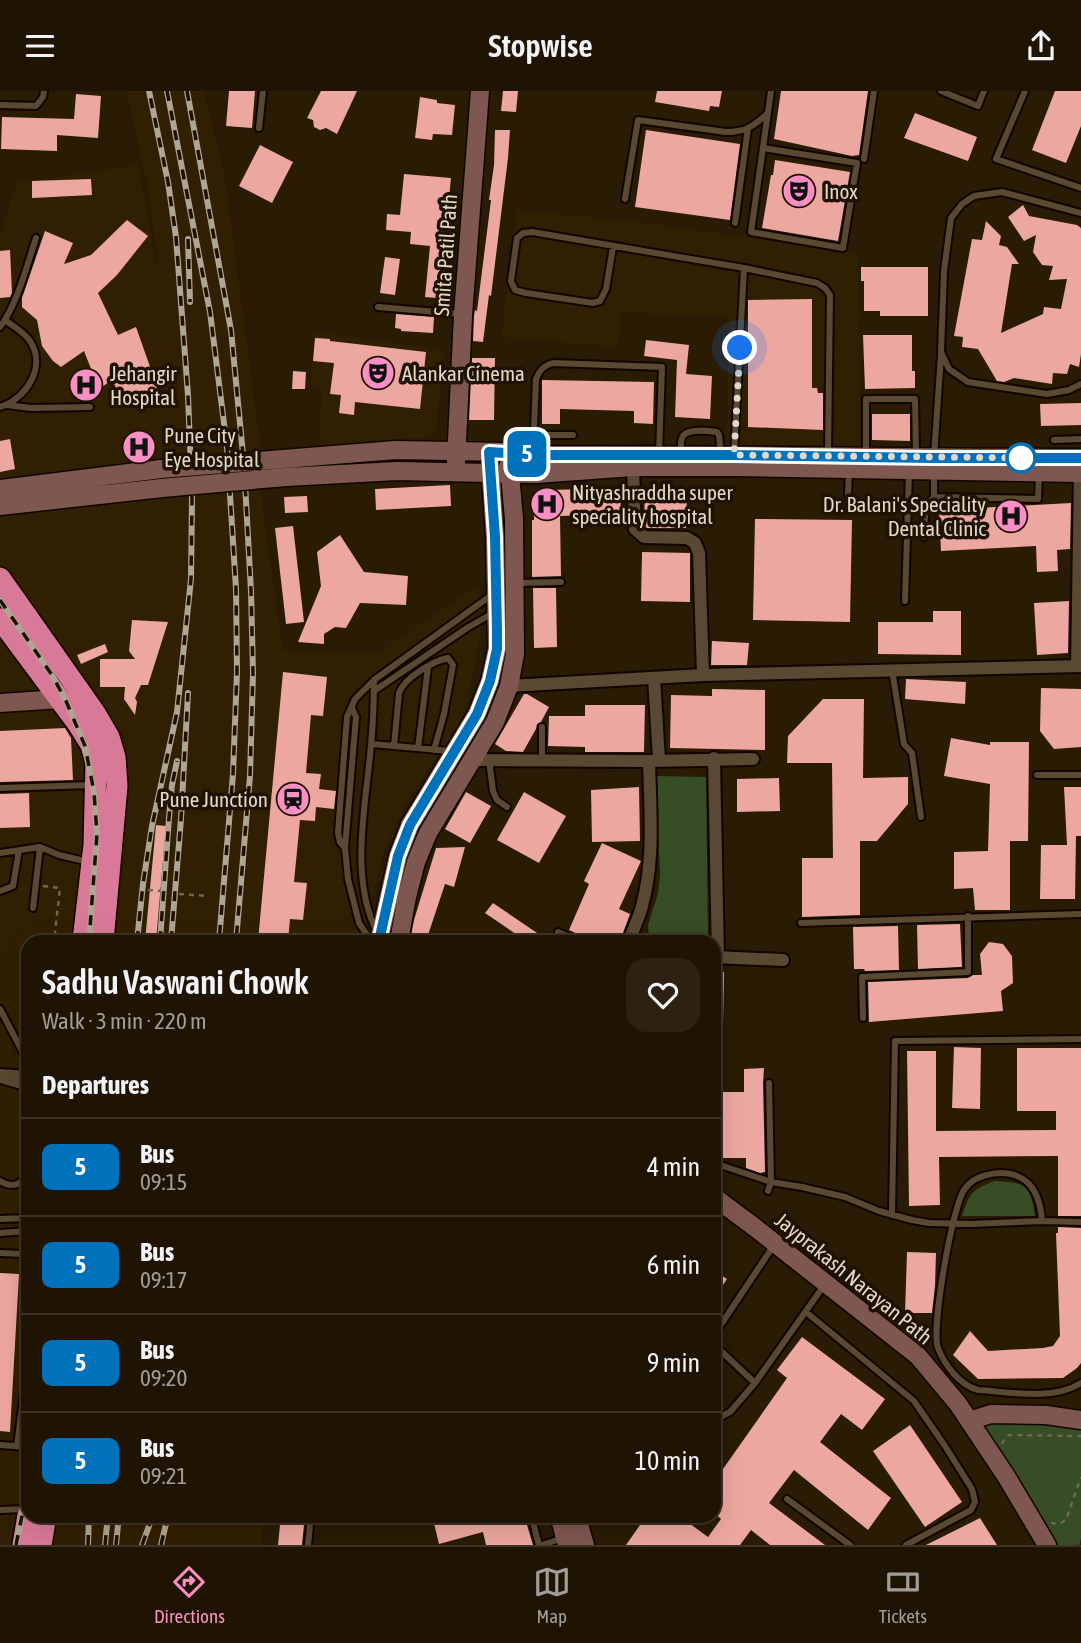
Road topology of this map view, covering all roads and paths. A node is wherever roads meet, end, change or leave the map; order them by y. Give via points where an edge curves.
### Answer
1 (44, 91) edge
2 (263, 91) edge
3 (480, 91) edge
4 (771, 91) edge
5 (874, 91) edge
6 (941, 91) edge
7 (984, 91) edge
8 (1026, 91) edge
9 (0, 105) edge
10 (768, 113) junction
11 (259, 128) dead end
12 (748, 128) junction
13 (763, 148) junction
14 (864, 159) dead end
15 (1081, 188) edge
16 (625, 199) dead end
17 (1081, 213) edge
18 (735, 222) dead end
19 (36, 238) dead end
20 (613, 247) junction
21 (744, 268) junction
22 (378, 307) dead end
23 (463, 315) junction
24 (5, 320) junction
25 (0, 327) edge
26 (941, 352) junction
27 (1081, 384) edge
28 (3, 406) edge
29 (90, 407) dead end
30 (534, 435) junction
31 (573, 435) dead end
32 (564, 436) junction
33 (1054, 439) dead end
34 (1081, 439) edge
35 (457, 451) junction
36 (489, 452) junction
37 (508, 452) junction
38 (533, 455) junction
39 (564, 455) junction
40 (659, 455) junction
41 (866, 457) junction
42 (1081, 458) edge
43 (729, 459) junction
44 (828, 463) junction
45 (923, 464) junction
46 (633, 467) junction
47 (849, 469) junction
48 (456, 473) junction
49 (1039, 473) junction
50 (1081, 473) edge
51 (491, 474) junction
52 (510, 474) junction
53 (0, 489) edge
54 (848, 495) dead end
55 (934, 497) junction
56 (0, 506) edge
57 (924, 537) dead end
58 (0, 579) edge
59 (561, 582) dead end
60 (514, 583) junction
61 (496, 591) junction
62 (905, 601) dead end
63 (496, 611) junction
64 (0, 619) edge
65 (1079, 666) edge
66 (428, 667) junction
67 (892, 670) junction
68 (703, 675) junction
69 (654, 678) junction
70 (374, 680) junction
71 (509, 686) junction
72 (374, 691) junction
73 (61, 699) junction
74 (0, 703) edge
75 (542, 727) dead end
76 (372, 744) junction
77 (394, 746) junction
78 (418, 748) junction
79 (434, 750) junction
80 (454, 751) junction
81 (714, 758) junction
82 (753, 759) dead end
83 (481, 760) junction
84 (542, 760) junction
85 (654, 761) junction
86 (1037, 775) dead end
87 (1081, 775) edge
88 (97, 785) junction
89 (0, 787) edge
90 (507, 807) dead end
91 (921, 817) dead end
92 (40, 847) junction
93 (19, 850) junction
94 (0, 853) edge
95 (91, 862) junction
96 (36, 885) junction
97 (148, 890) dead end
98 (0, 891) edge
99 (162, 891) dead end
100 (179, 894) dead end
101 (209, 896) dead end
102 (33, 908) dead end
103 (1081, 914) edge
104 (968, 916) junction
105 (801, 923) dead end
106 (558, 932) dead end
107 (55, 935) edge
108 (84, 935) edge
109 (104, 935) edge
110 (372, 935) edge
111 (375, 935) edge
112 (378, 935) edge
113 (400, 935) edge
114 (565, 935) edge
115 (631, 935) edge
116 (716, 935) edge
117 (721, 958) edge
118 (783, 960) dead end
119 (0, 1009) edge
120 (863, 1018) dead end
121 (1081, 1038) edge
122 (21, 1049) edge
123 (0, 1077) edge
124 (21, 1077) edge
125 (769, 1083) dead end
126 (21, 1085) edge
127 (721, 1165) edge
128 (0, 1181) edge
129 (771, 1182) junction
130 (21, 1184) edge
131 (768, 1191) dead end
132 (721, 1202) edge
133 (892, 1215) junction
134 (21, 1218) edge
135 (0, 1219) edge
136 (1042, 1221) junction
137 (1081, 1221) edge
138 (953, 1223) junction
139 (21, 1232) edge
140 (0, 1233) edge
141 (775, 1243) junction
142 (0, 1253) edge
143 (21, 1254) edge
144 (826, 1283) junction
145 (806, 1311) junction
146 (721, 1324) edge
147 (721, 1351) edge
148 (755, 1383) junction
149 (1081, 1383) edge
150 (21, 1415) edge
151 (721, 1416) edge
152 (1081, 1420) edge
153 (969, 1421) junction
154 (1081, 1436) edge
155 (0, 1445) edge
156 (17, 1446) junction
157 (21, 1446) edge
158 (1004, 1450) dead end
159 (1081, 1477) edge
160 (787, 1499) dead end
161 (21, 1509) edge
162 (0, 1510) edge
163 (27, 1523) edge
164 (45, 1523) edge
165 (310, 1523) edge
166 (534, 1523) edge
167 (561, 1523) edge
168 (578, 1523) edge
169 (1048, 1523) dead end
170 (566, 1541) edge
171 (23, 1545) edge
172 (41, 1545) edge
173 (308, 1545) edge
174 (541, 1545) edge
175 (585, 1545) edge
176 (850, 1545) edge
177 (906, 1545) edge
178 (1047, 1545) edge

1 - 9 lane via 36,106
2 - 11 lane
3 - 23 main road, Smita Patil Path
4 - 10 lane
5 - 14 lane
6 - 7 lane via 978,106
8 - 15 lane via 996,159
10 - 12 lane
10 - 13 lane
12 - 16 lane via 726,132 638,120
12 - 18 lane
13 - 13 lane via 751,232 843,247 857,163
17 - 26 lane via 1002,193 974,196 962,204 951,218
19 - 24 lane
20 - 20 lane via 600,301 526,293 515,290 511,281 517,238 523,233
20 - 21 lane
21 - 43 lane
21 - 44 lane via 817,283 830,295
22 - 23 lane
23 - 35 main road, Smita Patil Path
24 - 25 lane
24 - 28 lane via 30,340 36,365 19,397
26 - 27 lane via 949,369 968,382 1047,394
26 - 45 lane
28 - 29 lane
30 - 32 lane
30 - 38 lane
30 - 40 lane via 536,379 545,366 662,367
31 - 32 lane
32 - 39 lane
33 - 34 lane
35 - 36 main road
35 - 48 main road, Smita Patil Path
35 - 53 main road, bridge via 396,450 161,469
36 - 37 main road
36 - 51 main road
37 - 38 main road
37 - 52 main road
38 - 39 main road
39 - 40 main road
40 - 43 main road
41 - 44 main road
41 - 45 main road
41 - 45 lane via 866,399 915,399
42 - 45 main road
43 - 44 main road
43 - 46 main road
44 - 47 main road
45 - 47 main road
45 - 49 main road
45 - 55 lane
45 - 62 lane
46 - 52 main road
46 - 68 street via 638,533 687,538 699,553
47 - 54 lane
48 - 51 main road
48 - 56 main road, bridge via 286,477
49 - 50 main road
49 - 55 lane via 1038,499
50 - 65 street
51 - 52 main road
51 - 61 main road
52 - 60 main road
55 - 57 lane via 926,509
58 - 109 highway via 95,713 115,757 117,786
59 - 60 lane
60 - 71 main road via 515,653
61 - 63 main road
61 - 70 lane
63 - 72 lane
63 - 80 main road via 497,649 490,681 477,714
64 - 73 highway
65 - 67 street
66 - 77 lane via 401,687
66 - 78 lane
66 - 79 lane via 445,658 453,665
67 - 68 street
67 - 91 lane via 904,744 912,753
68 - 69 street
69 - 71 street
69 - 85 street
70 - 72 lane
70 - 110 lane via 352,708 356,717 345,848 359,923
71 - 83 main road
72 - 76 lane
73 - 74 main road
73 - 88 highway via 91,745
75 - 84 lane
76 - 77 lane
76 - 111 lane via 361,853
77 - 78 lane
78 - 79 lane
79 - 80 lane
80 - 112 main road via 410,825
81 - 82 street
81 - 85 street
81 - 116 street
83 - 84 street
83 - 90 lane via 497,800
83 - 113 main road via 428,833 416,862
84 - 85 street
85 - 115 street via 648,882
86 - 87 lane
88 - 89 lane
88 - 95 highway
92 - 93 lane
92 - 95 lane
92 - 96 lane
93 - 94 lane
93 - 98 lane via 13,886
95 - 108 highway
96 - 102 lane
96 - 107 path via 60,888
97 - 99 path
100 - 101 path
103 - 104 lane
104 - 105 lane
104 - 120 lane via 968,972 862,977
106 - 114 lane
117 - 118 street
119 - 122 lane
121 - 133 lane via 895,1041
123 - 124 street
123 - 126 lane
125 - 129 lane
127 - 129 lane
128 - 130 lane
129 - 131 lane
129 - 133 lane via 845,1197
132 - 141 main road, Jayprakash Narayan Path
133 - 138 lane
134 - 135 lane
136 - 137 lane
136 - 138 lane
136 - 138 lane via 1039,1202 1027,1182 1006,1173 986,1174 970,1182 958,1201
138 - 149 lane via 937,1333 938,1347 952,1371 978,1390 1047,1394
139 - 140 lane
141 - 144 main road, Jayprakash Narayan Path
141 - 146 lane
142 - 143 lane
144 - 145 lane
144 - 153 main road, Jayprakash Narayan Path via 918,1356
145 - 148 lane
145 - 177 lane via 914,1401 972,1489 975,1502 971,1510
147 - 148 lane
148 - 151 lane
150 - 156 lane
152 - 153 main road via 991,1414
153 - 178 main road, Jayprakash Narayan Path
154 - 158 path via 1009,1435 1002,1443
155 - 156 lane
156 - 157 lane
159 - 169 path via 1066,1520
160 - 176 lane
161 - 162 lane
163 - 171 highway
164 - 172 highway
165 - 173 lane
166 - 174 lane
167 - 170 main road
168 - 175 main road
170 - 174 lane

